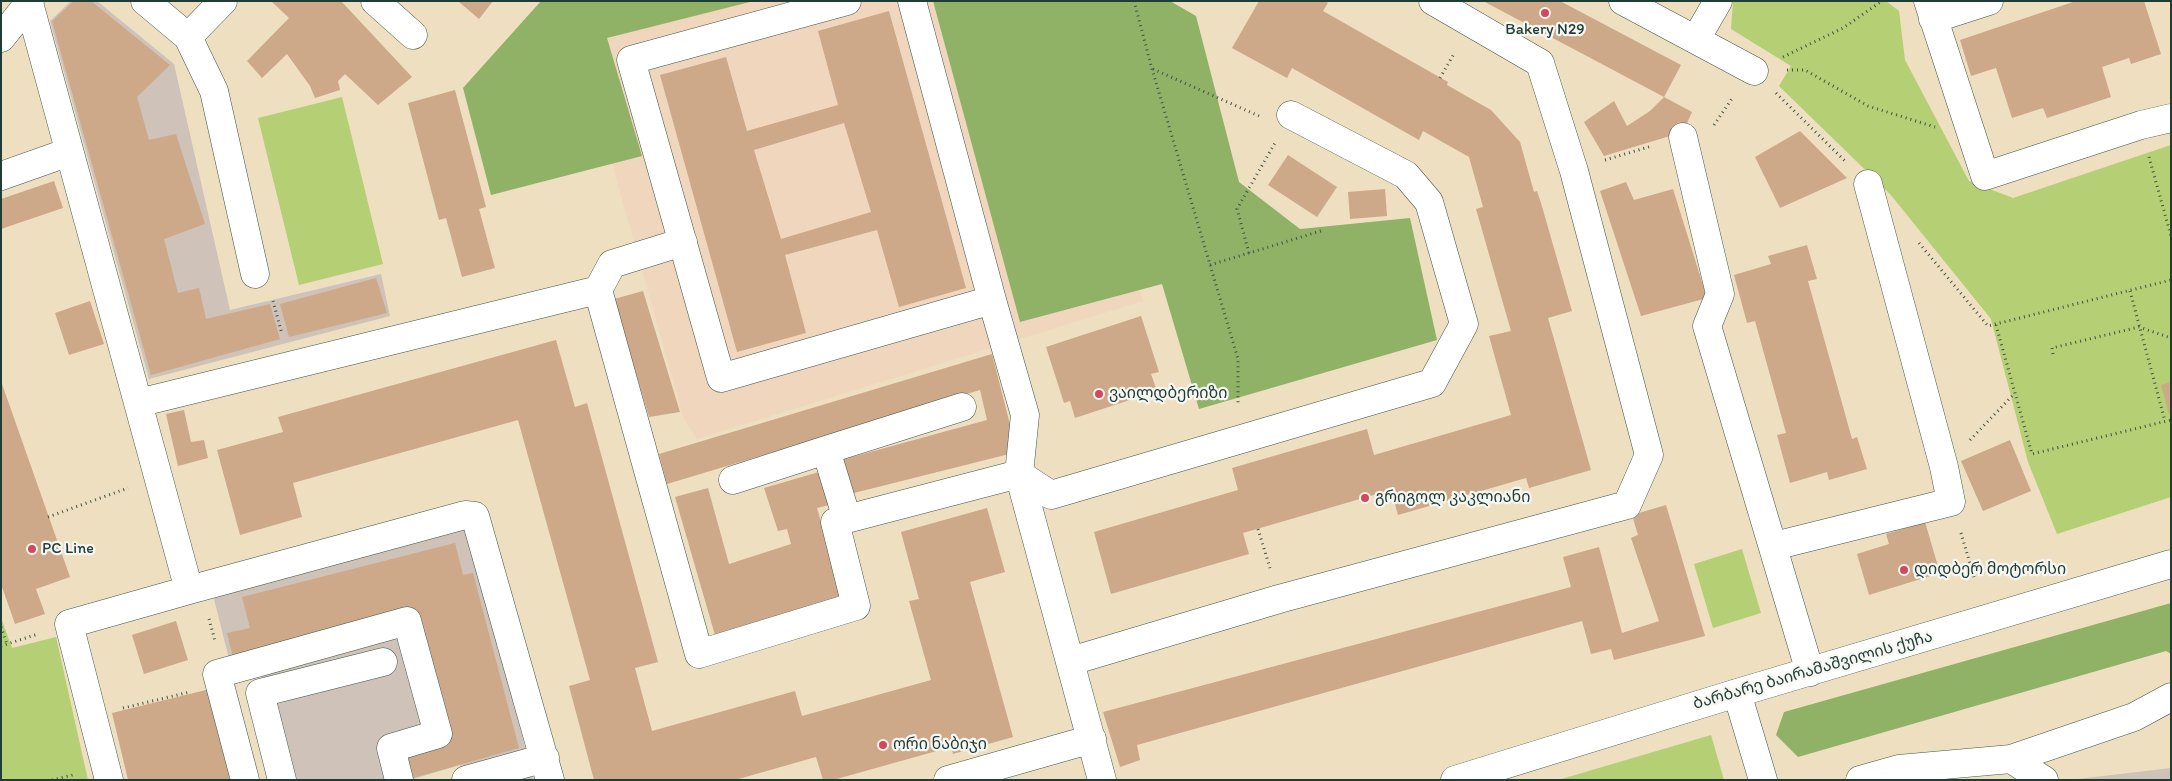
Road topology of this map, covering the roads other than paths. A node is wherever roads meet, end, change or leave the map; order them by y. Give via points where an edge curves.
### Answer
1 (145, 1) edge
2 (223, 1) edge
3 (375, 1) edge
4 (847, 1) edge
5 (912, 1) edge
6 (1433, 1) edge
7 (1622, 1) edge
8 (1718, 1) edge
9 (1989, 1) edge
10 (30, 2) edge
11 (1930, 10) edge
12 (412, 35) dead end
13 (188, 37) junction
14 (1, 38) edge
15 (1696, 39) junction
16 (1754, 71) road end
17 (2171, 118) edge
18 (1288, 121) road end
19 (1683, 137) dead end
20 (69, 152) junction
21 (1, 176) edge
22 (1868, 184) dead end
23 (683, 242) junction
24 (255, 274) road end
25 (598, 290) junction
26 (992, 300) junction
27 (138, 403) junction
28 (962, 407) dead end
29 (826, 450) junction
30 (1019, 474) junction
31 (733, 480) dead end
32 (847, 519) junction
33 (1774, 546) junction
34 (2171, 564) edge
35 (189, 590) junction
36 (1071, 661) junction
37 (383, 662) dead end
38 (1810, 672) junction
39 (1737, 693) junction
40 (2171, 697) edge
41 (1092, 740) junction
42 (2011, 759) junction
43 (548, 769) edge
44 (1902, 775) edge
45 (109, 780) edge
46 (245, 780) edge
47 (282, 780) edge
48 (399, 780) edge
49 (466, 780) edge
50 (948, 780) edge
51 (1102, 780) edge
52 (1455, 780) edge
53 (1763, 780) edge
54 (1860, 780) edge
55 (2044, 780) edge

1 - 13 street
2 - 13 street
3 - 12 street
4 - 23 street via 631,60
5 - 26 street
6 - 36 street via 1540,63 1574,171 1649,455 1627,505 1279,599
7 - 15 street
8 - 15 street
9 - 11 street
10 - 14 street
10 - 20 street
11 - 17 street via 1985,176 2140,125
13 - 24 street via 214,91
15 - 16 street
18 - 30 street via 1406,175 1429,202 1464,324 1432,383 1051,495
19 - 33 street via 1720,294 1706,326
20 - 21 street
20 - 27 street
22 - 33 street via 1951,502
23 - 25 street via 612,264
23 - 26 street via 721,378
25 - 27 street
25 - 32 street via 699,654 856,606 835,522
26 - 30 street via 1025,415
27 - 35 street
28 - 29 street
29 - 31 street
29 - 32 street
30 - 32 street
30 - 36 street
33 - 38 street
34 - 38 street, ბარბარე ბაირამაშვილის ქუჩა
35 - 43 street via 465,514 475,516
35 - 45 street via 69,624
36 - 41 street
37 - 47 street via 260,693
38 - 39 street, ბარბარე ბაირამაშვილის ქუჩა
39 - 52 street, ბარბარე ბაირამაშვილის ქუჩა
39 - 53 street
40 - 42 street via 2134,717
41 - 50 street
41 - 51 street
42 - 44 street
42 - 55 street
43 - 49 street
44 - 54 street
46 - 48 street via 217,674 408,621 438,734 391,748

